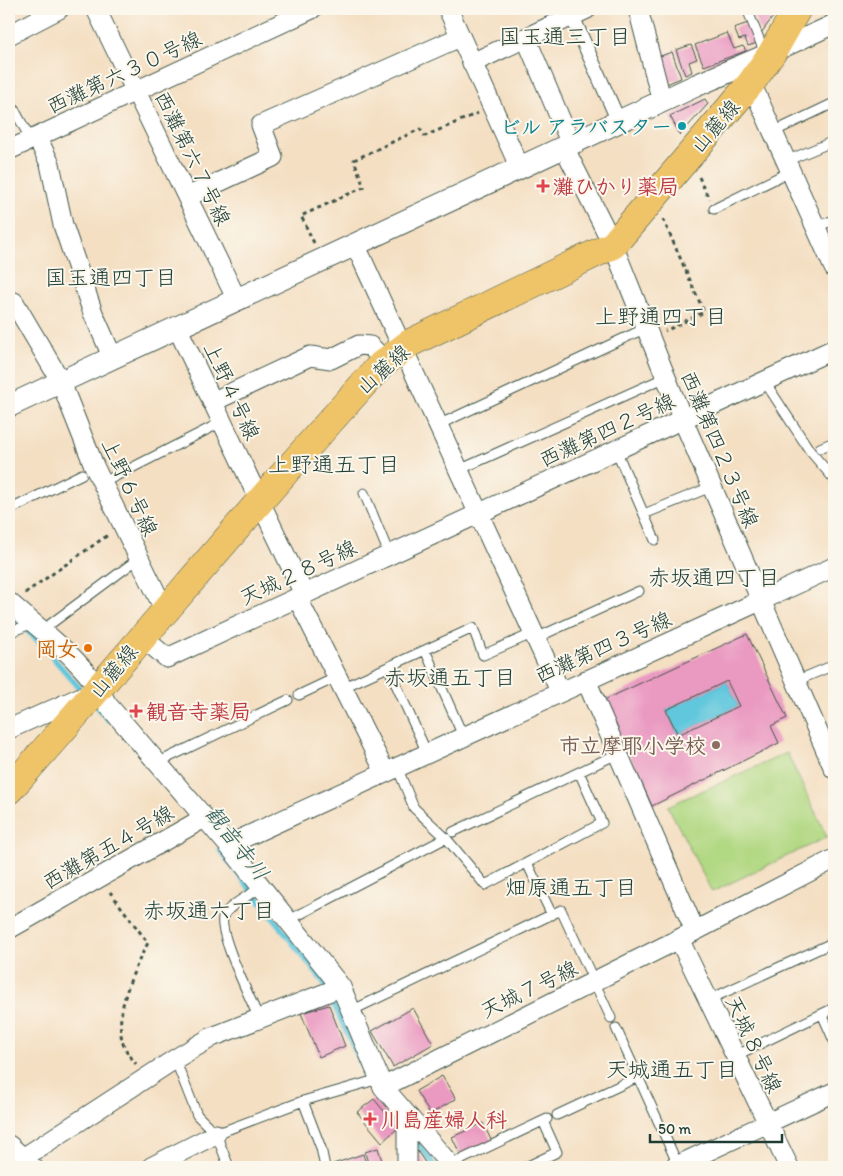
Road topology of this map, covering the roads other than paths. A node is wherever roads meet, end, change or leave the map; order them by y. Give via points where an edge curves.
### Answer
1 (59, 9) edge
2 (96, 9) edge
3 (448, 9) edge
4 (638, 9) edge
5 (747, 9) edge
6 (797, 9) edge
7 (309, 10) edge
8 (579, 12) edge
9 (834, 24) edge
10 (9, 34) edge
11 (460, 37) junction
12 (526, 38) junction
13 (769, 54) junction
14 (472, 63) junction
15 (751, 83) junction
16 (135, 91) junction
17 (9, 100) edge
18 (662, 102) junction
19 (834, 103) edge
20 (619, 122) junction
21 (773, 132) junction
22 (34, 138) junction
23 (834, 141) edge
24 (567, 145) junction
25 (9, 150) edge
26 (789, 166) junction
27 (520, 168) junction
28 (187, 196) junction
29 (714, 209) road end
30 (834, 220) edge
31 (816, 227) junction
32 (355, 244) junction
33 (613, 245) junction
34 (834, 268) edge
35 (237, 300) junction
36 (14, 302) dead end
37 (178, 327) junction
38 (648, 333) junction
39 (834, 349) edge
40 (112, 356) junction
41 (392, 358) junction
42 (666, 377) junction
43 (60, 380) junction
44 (765, 382) junction
45 (212, 402) junction
46 (9, 406) edge
47 (683, 420) junction
48 (222, 422) junction
49 (438, 426) junction
50 (834, 442) edge
51 (820, 448) dead end
52 (616, 450) junction
53 (459, 470) junction
54 (82, 474) dead end
55 (834, 479) edge
56 (104, 482) junction
57 (711, 487) junction
58 (364, 493) dead end
59 (260, 501) junction
60 (9, 510) edge
61 (479, 513) junction
62 (644, 514) junction
63 (655, 540) dead end
64 (389, 554) junction
65 (138, 559) junction
66 (834, 567) edge
67 (639, 591) dead end
68 (301, 596) junction
69 (760, 601) junction
70 (9, 602) edge
71 (164, 609) junction
72 (34, 626) junction
73 (10, 633) edge
74 (535, 635) junction
75 (142, 637) junction
76 (425, 650) junction
77 (834, 665) edge
78 (388, 667) junction
79 (586, 680) junction
80 (796, 681) junction
81 (340, 683) junction
82 (93, 691) junction
83 (560, 691) junction
84 (299, 695) dead end
85 (288, 700) dead end
86 (9, 729) edge
87 (463, 736) junction
88 (427, 753) junction
89 (617, 754) junction
90 (159, 762) junction
91 (834, 769) edge
92 (391, 770) junction
93 (579, 772) junction
94 (9, 790) edge
95 (198, 821) junction
96 (449, 835) junction
97 (228, 845) junction
98 (834, 859) edge
99 (526, 863) junction
100 (262, 888) junction
101 (552, 915) junction
102 (288, 920) junction
103 (9, 929) edge
104 (687, 935) junction
105 (834, 942) edge
106 (594, 982) junction
107 (333, 990) junction
108 (708, 1000) junction
109 (834, 1008) edge
110 (351, 1011) junction
111 (822, 1014) junction
112 (611, 1018) dead end
113 (259, 1019) junction
114 (616, 1028) dead end
115 (834, 1041) edge
116 (734, 1056) junction
117 (174, 1059) junction
118 (638, 1077) junction
119 (374, 1083) junction
120 (834, 1092) edge
121 (303, 1101) junction
122 (557, 1115) dead end
123 (408, 1122) junction
124 (767, 1124) junction
125 (216, 1134) junction
126 (9, 1145) edge
127 (21, 1164) edge
128 (451, 1166) edge
129 (676, 1166) edge
130 (151, 1167) edge
131 (229, 1167) edge
132 (325, 1167) edge
133 (406, 1167) edge
134 (526, 1167) edge
135 (789, 1167) edge

1 - 10 street
2 - 16 street, 西灘第六７号線
3 - 11 street
4 - 18 street
5 - 13 lane
6 - 13 main road, 山麓線
7 - 16 street, 西灘第六３０号線
8 - 12 street
8 - 20 street
9 - 13 street
11 - 14 street
11 - 28 street via 261,126 273,157
12 - 14 street
12 - 24 street, 西灘第四２３号線
13 - 15 main road, 山麓線
13 - 18 street
14 - 27 street
15 - 21 street
15 - 33 main road, 山麓線
16 - 22 street, 西灘第六３０号線
16 - 28 street, 西灘第六７号線
17 - 22 lane
18 - 20 street
19 - 21 lane
20 - 24 street
21 - 26 street
22 - 25 street, 西灘第六３０号線
22 - 40 street via 50,164 66,234 93,313
23 - 26 lane
24 - 27 street
24 - 33 street, 西灘第四２３号線
26 - 29 lane
26 - 31 street
27 - 32 street
28 - 35 street, 西灘第六７号線
30 - 31 lane
31 - 34 street
32 - 35 street
32 - 41 street
33 - 38 street, 西灘第四２３号線
33 - 41 main road, 山麓線 via 410,344
35 - 37 street
36 - 43 street, 上野６号線
37 - 40 street
37 - 45 street, 上野４号線
38 - 42 street, 西灘第四２３号線
38 - 49 lane
39 - 44 street, 西灘第四２号線
40 - 43 street
41 - 45 street via 377,353 370,346 359,345 331,358 310,356
41 - 49 street
41 - 59 main road, 山麓線
42 - 47 street, 西灘第四２３号線
42 - 53 lane
43 - 46 street
43 - 56 street, 上野６号線
44 - 47 street, 西灘第四２号線
44 - 55 lane via 810,451
45 - 48 street, 上野４号線
47 - 52 street, 西灘第四２号線
47 - 57 street, 西灘第四２３号線
48 - 56 lane
48 - 59 street, 上野４号線
49 - 53 street
50 - 51 lane
52 - 61 street, 西灘第四２号線
52 - 62 lane
53 - 61 street
54 - 60 lane
56 - 65 street, 上野６号線
57 - 62 lane
57 - 69 street, 西灘第四２３号線
58 - 64 lane
59 - 68 street, 上野４号線
59 - 71 main road, 山麓線
61 - 64 street, 天城２８号線
61 - 74 street
62 - 63 lane
64 - 68 street, 天城２８号線
65 - 71 street, 上野６号線
65 - 72 lane
66 - 69 street, 西灘第四３号線
67 - 74 lane
68 - 75 street, 天城２８号線 via 167,658
68 - 81 street, 上野４号線
69 - 79 street, 西灘第四３号線
69 - 80 street, 西灘第四２３号線
70 - 72 street
71 - 75 main road, 山麓線
72 - 73 lane
72 - 82 street via 80,666
74 - 76 lane via 483,655 473,628
74 - 83 street
75 - 82 main road, 山麓線
76 - 78 lane
76 - 87 lane
77 - 80 lane
78 - 81 lane
78 - 88 lane
79 - 83 street, 西灘第四３号線
79 - 89 street, 天城８号線
80 - 91 street, 西灘第四２３号線
81 - 84 lane
81 - 92 street, 上野４号線
82 - 86 street
82 - 90 street
82 - 94 main road, 山麓線
83 - 87 street, 西灘第四３号線
85 - 90 lane
87 - 88 street, 西灘第四３号線
88 - 92 street, 西灘第四３号線
89 - 93 lane
89 - 104 street, 天城８号線
90 - 95 street
92 - 96 lane via 414,808
92 - 97 street, 西灘第四３号線
93 - 96 lane
93 - 99 lane via 602,823
95 - 97 street
95 - 103 street, 西灘第五４号線
96 - 99 lane via 485,885
96 - 102 lane
97 - 100 street
98 - 104 street, 天城７号線
99 - 101 lane
100 - 102 street
100 - 113 lane via 228,910 223,917 225,937
101 - 106 lane via 561,910
101 - 110 lane
102 - 107 street
104 - 106 street, 天城７号線
104 - 108 street, 天城８号線
105 - 108 lane
106 - 112 lane
106 - 119 street, 天城７号線
107 - 110 street
107 - 113 street
108 - 116 street, 天城８号線
109 - 111 lane
110 - 119 street
111 - 115 lane
111 - 116 lane
113 - 117 street via 212,1037
114 - 118 lane
116 - 124 street, 天城８号線
117 - 125 lane via 197,1115
117 - 127 street
118 - 122 lane
118 - 129 lane
119 - 121 lane, 天城７号線
119 - 123 street
120 - 124 street
121 - 125 lane, 天城７号線
121 - 132 lane
123 - 128 street
123 - 133 street
124 - 129 street
124 - 135 street, 天城８号線
125 - 130 street, 天城７号線
125 - 131 lane
126 - 127 street
128 - 134 lane via 545,1120 557,1152

